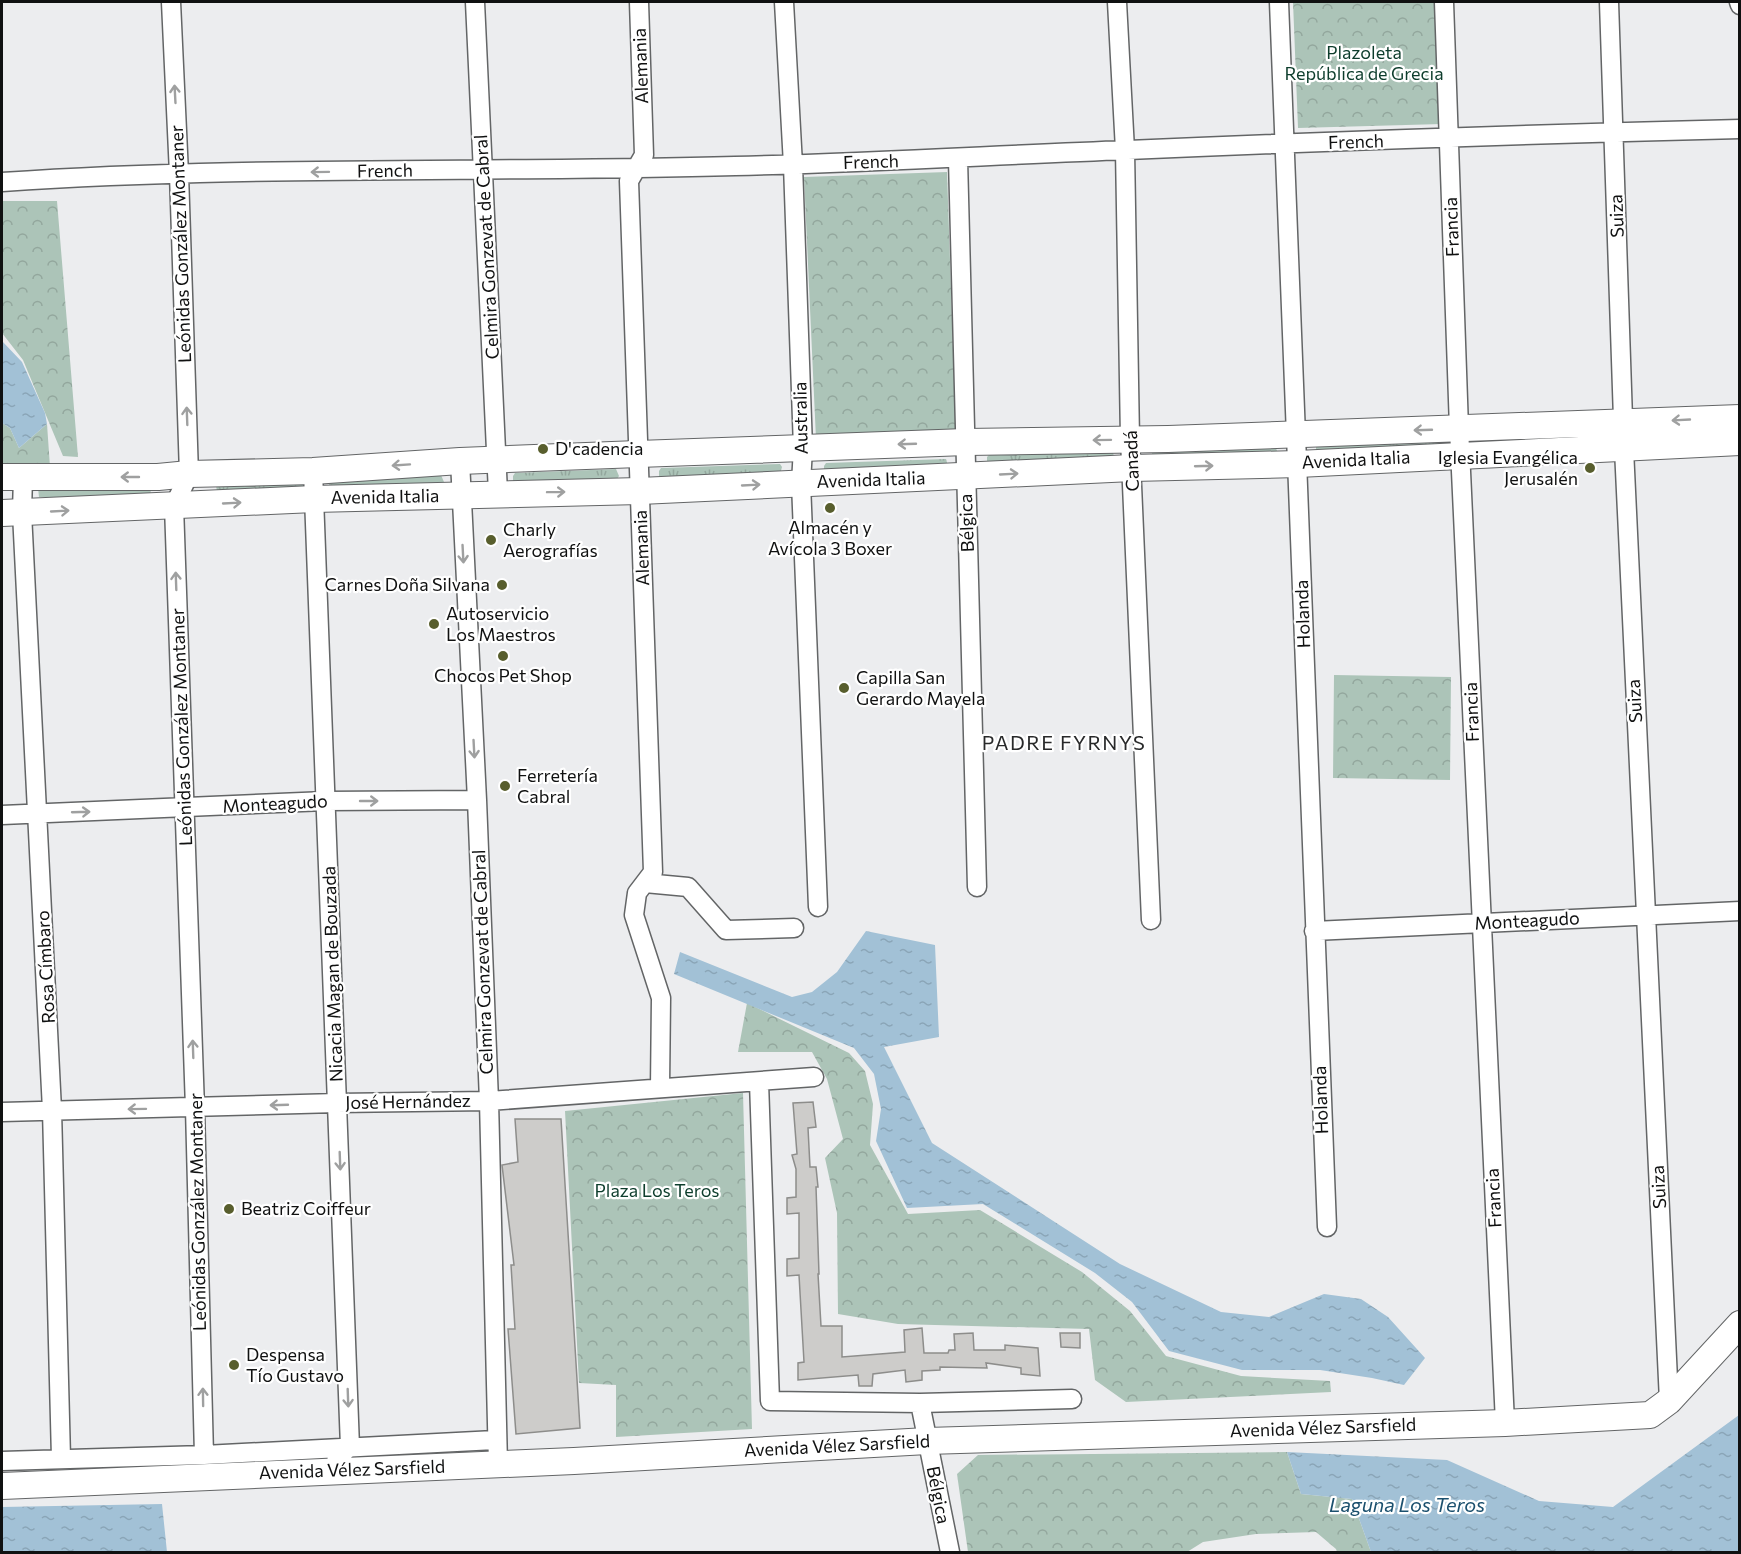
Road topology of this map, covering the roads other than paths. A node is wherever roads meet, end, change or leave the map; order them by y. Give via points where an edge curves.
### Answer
1 (171, 2) edge
2 (475, 2) edge
3 (639, 2) edge
4 (784, 2) edge
5 (1117, 2) edge
6 (1279, 2) edge
7 (1444, 2) edge
8 (1610, 2) edge
9 (1740, 129) edge
10 (1614, 132) junction
11 (1449, 139) junction
12 (1284, 144) junction
13 (1125, 150) junction
14 (958, 159) junction
15 (793, 165) junction
16 (484, 169) junction
17 (636, 169) junction
18 (179, 174) junction
19 (2, 182) edge
20 (1740, 417) edge
21 (1623, 422) junction
22 (1459, 428) junction
23 (1297, 435) junction
24 (1130, 439) junction
25 (966, 442) junction
26 (1740, 442) edge
27 (803, 448) junction
28 (1624, 448) junction
29 (638, 454) junction
30 (1461, 454) junction
31 (498, 460) junction
32 (460, 461) junction
33 (1298, 464) junction
34 (1132, 468) junction
35 (313, 471) junction
36 (189, 474) junction
37 (966, 476) junction
38 (12, 477) edge
39 (801, 483) junction
40 (640, 491) junction
41 (498, 493) junction
42 (460, 496) junction
43 (314, 499) junction
44 (174, 506) junction
45 (12, 513) edge
46 (477, 800) junction
47 (326, 801) junction
48 (185, 808) junction
49 (38, 814) junction
50 (2, 815) edge
51 (645, 883) junction
52 (977, 887) dead end
53 (818, 907) dead end
54 (1740, 911) edge
55 (1645, 915) junction
56 (1151, 920) dead end
57 (1481, 923) junction
58 (794, 928) dead end
59 (1314, 931) junction
60 (814, 1077) dead end
61 (759, 1082) junction
62 (660, 1088) junction
63 (489, 1101) junction
64 (337, 1103) junction
65 (195, 1108) junction
66 (52, 1110) junction
67 (2, 1112) edge
68 (1327, 1227) dead end
69 (1740, 1324) edge
70 (1072, 1399) dead end
71 (1669, 1401) junction
72 (920, 1402) junction
73 (1505, 1423) junction
74 (927, 1441) junction
75 (350, 1447) junction
76 (496, 1452) junction
77 (204, 1455) junction
78 (61, 1458) junction
79 (2, 1461) edge
80 (334, 1470) junction
81 (2, 1486) edge
82 (950, 1552) edge

18 -> 1 street, Leónidas González Montaner
2 - 16 street, Celmira Gonzevat de Cabral
3 - 17 street, Alemania via 644,155
4 - 15 street, Australia
5 - 13 street, Canadá
6 - 12 street, Holanda
7 - 11 street, Francia
8 - 10 street, Suiza
9 - 10 street, French
10 - 11 street, French
10 - 21 street, Suiza
11 - 12 street, French
11 - 22 street, Francia
12 - 13 street, French
12 - 23 street, Holanda
13 - 14 street, French
13 - 24 street, Canadá
14 - 15 street, French
14 - 25 street, Bélgica
15 - 17 street, French
15 - 27 street, Australia
16 - 17 street, French
16 -> 18 street, French
16 - 31 street, Celmira Gonzevat de Cabral
17 - 29 street, Alemania via 629,181
18 - 19 street, French
36 -> 18 street, Leónidas González Montaner
20 -> 21 main road, Avenida Italia
21 - 22 main road, Avenida Italia
21 - 28 street, Suiza
22 -> 23 main road, Avenida Italia
22 - 30 street, Francia
23 - 24 main road, Avenida Italia
23 - 33 street, Holanda
24 -> 25 main road, Avenida Italia
24 - 34 street, Canadá
25 -> 27 main road, Avenida Italia
25 - 37 street, Bélgica
26 - 28 main road, Avenida Italia
27 - 29 main road, Avenida Italia
27 - 39 street, Australia
28 - 30 main road, Avenida Italia
28 - 55 street, Suiza
29 - 31 main road, Avenida Italia
29 - 40 street, Alemania
30 - 33 main road, Avenida Italia
30 - 57 street, Francia
31 - 32 main road, Avenida Italia
31 - 41 street, Celmira Gonzevat de Cabral
32 -> 35 main road, Avenida Italia
32 - 42 street, Celmira Gonzevat de Cabral
34 -> 33 main road, Avenida Italia
33 - 59 street, Holanda
37 -> 34 main road, Avenida Italia
34 - 56 street, Canadá
35 - 36 main road, Avenida Italia
35 - 43 street, Nicacia Magan de Bouzada
36 -> 38 main road, Avenida Italia
36 - 44 street, Leónidas González Montaner
37 - 39 main road, Avenida Italia
37 - 52 street, Bélgica
38 - 45 street, Rosa Címbaro
40 -> 39 main road, Avenida Italia
39 - 53 street, Australia
41 -> 40 main road, Avenida Italia
40 - 51 street, Alemania via 653,872
41 - 42 main road, Avenida Italia
42 - 43 main road, Avenida Italia
42 -> 46 street, Celmira Gonzevat de Cabral
44 -> 43 main road, Avenida Italia
43 - 47 street, Nicacia Magan de Bouzada
45 -> 44 main road, Avenida Italia
48 -> 44 street, Leónidas González Montaner
45 - 49 street, Rosa Címbaro
47 -> 46 street, Monteagudo
46 - 63 street, Celmira Gonzevat de Cabral
47 - 48 street, Monteagudo
47 - 64 street, Nicacia Magan de Bouzada
49 -> 48 street, Monteagudo
65 -> 48 street, Leónidas González Montaner
49 - 50 street, Monteagudo
49 - 66 street, Rosa Címbaro
51 - 58 street via 688,887 726,930
51 - 62 street, Alemania via 637,893 634,915 661,998
54 - 55 street, Monteagudo
55 - 57 street, Monteagudo
55 - 71 street, Suiza
57 - 59 street, Monteagudo
57 - 73 street, Francia
59 - 68 street, Holanda
60 - 61 street, José Hernández
61 - 62 street, José Hernández
61 - 72 street via 770,1401
62 - 63 street, José Hernández
63 - 64 street, José Hernández
63 - 76 street, Celmira Gonzevat de Cabral
64 -> 65 street, José Hernández
64 -> 75 street, Nicacia Magan de Bouzada
65 -> 66 street, José Hernández
77 -> 65 street, Leónidas González Montaner
66 - 67 street, José Hernández
66 - 78 street, Rosa Címbaro
69 - 71 main road, Avenida Vélez Sarsfield
70 - 72 street
71 - 73 main road, Avenida Vélez Sarsfield via 1650,1414
72 - 74 street, Bélgica
73 - 74 main road, Avenida Vélez Sarsfield
74 - 76 main road, Avenida Vélez Sarsfield
74 - 82 street, Bélgica
75 - 76 street, Avenida Vélez Sarsfield
75 - 77 street, Avenida Vélez Sarsfield
75 - 80 street via 337,1458
76 - 80 main road, Avenida Vélez Sarsfield
77 - 78 street, Avenida Vélez Sarsfield
78 - 79 street, Avenida Vélez Sarsfield
80 - 81 main road, Avenida Vélez Sarsfield

